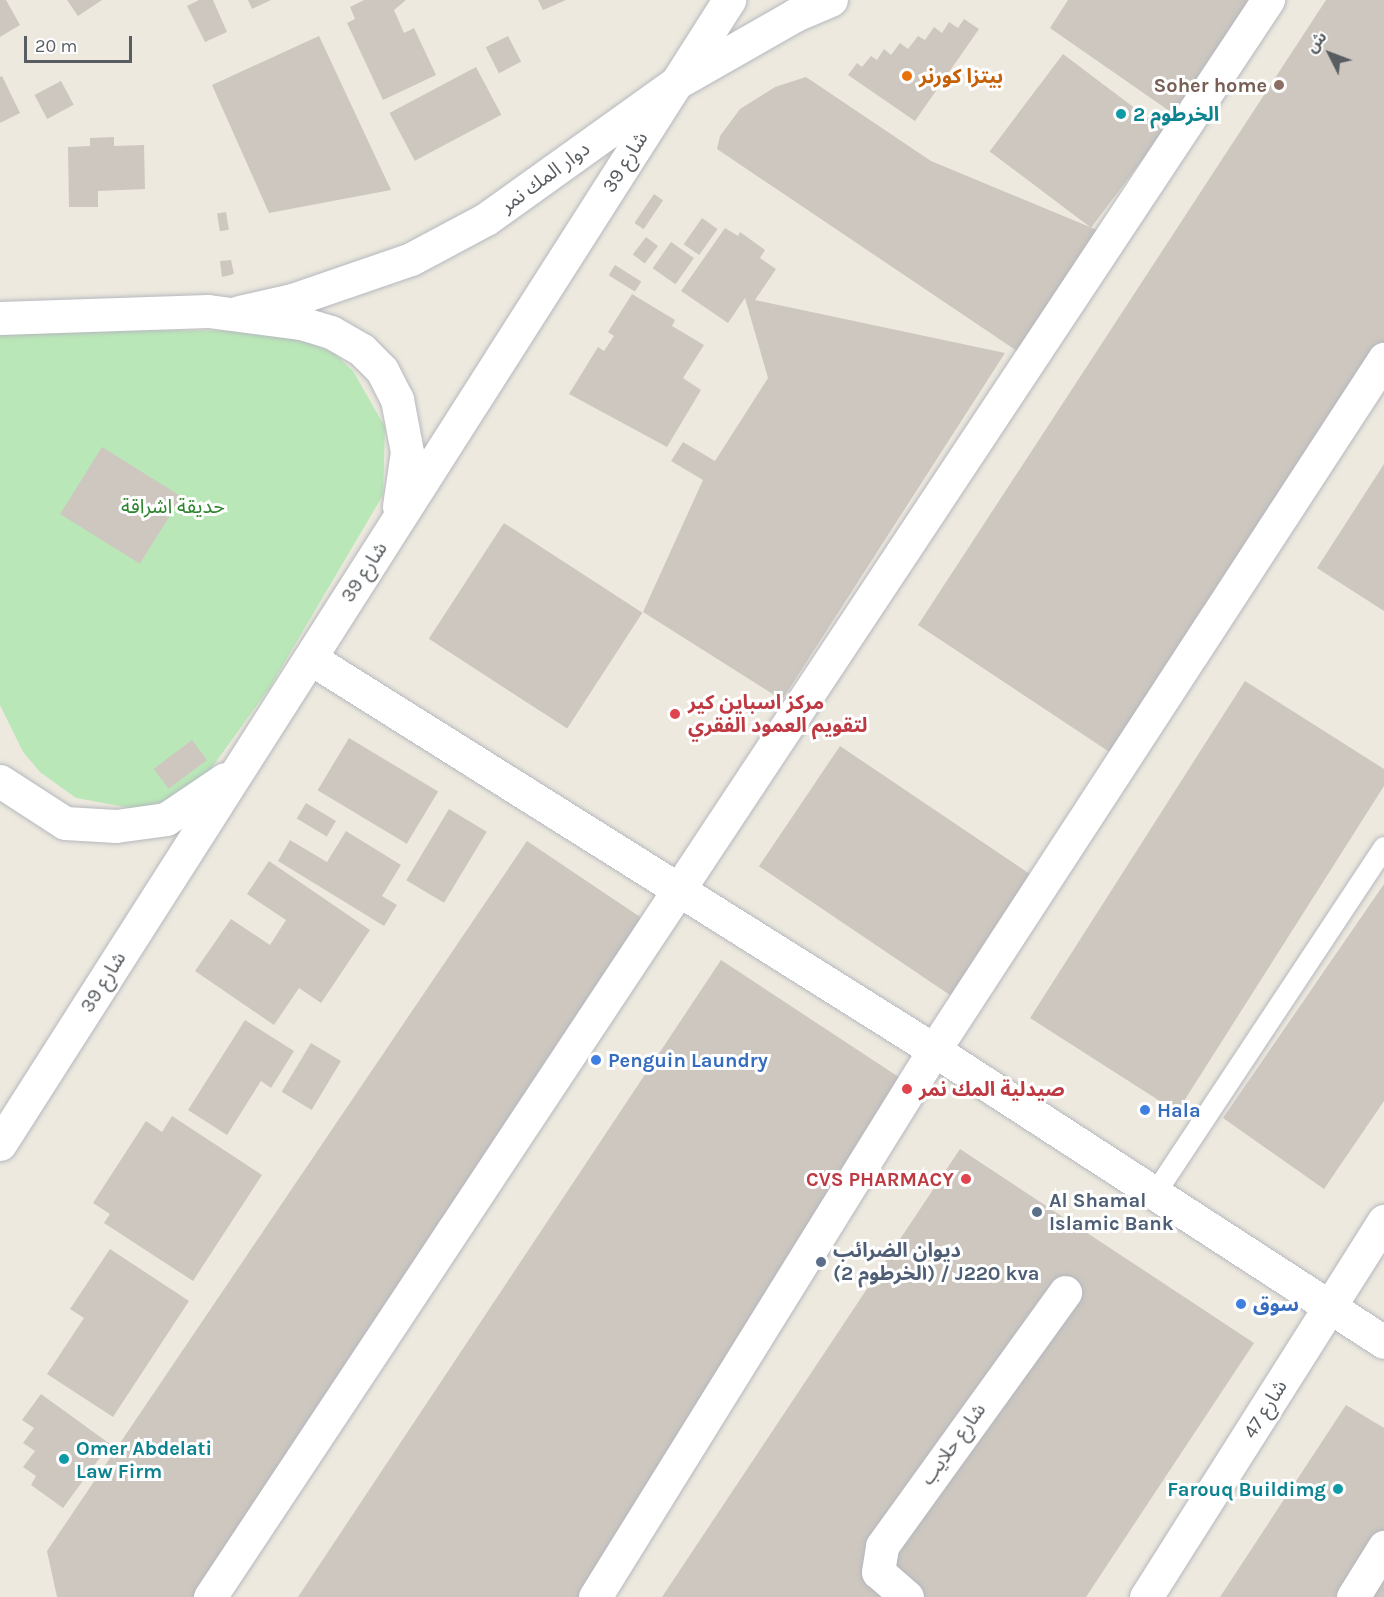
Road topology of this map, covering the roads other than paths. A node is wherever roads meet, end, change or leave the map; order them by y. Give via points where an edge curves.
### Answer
1 (729, 0) edge
2 (831, 0) edge
3 (1268, 0) edge
4 (675, 83) junction
5 (239, 312) junction
6 (0, 318) edge
7 (1384, 359) edge
8 (396, 523) junction
9 (310, 658) junction
10 (241, 765) junction
11 (0, 781) edge
12 (1384, 847) edge
13 (681, 889) junction
14 (934, 1050) junction
15 (0, 1144) edge
16 (1154, 1194) junction
17 (1384, 1221) edge
18 (1065, 1292) dead end
19 (1330, 1307) junction
20 (1384, 1342) edge
21 (1384, 1547) edge
22 (210, 1597) edge
23 (595, 1597) edge
24 (907, 1597) edge
25 (1146, 1597) edge
26 (1353, 1597) edge

1 - 4 street, شارع 39
2 - 4 street, دوار المك نمر via 795,15
3 - 13 street
4 - 5 street, دوار المك نمر via 486,219 411,259 303,297
4 - 8 street, شارع 39
5 - 6 street
5 - 8 street via 331,333 362,350 382,370 404,421 407,452
7 - 14 street
8 - 9 street, شارع 39
9 - 10 street, شارع 39
9 - 13 street
10 - 11 street via 204,797 166,819 139,825 64,823
10 - 15 street, شارع 39
12 - 16 lane
13 - 14 street
13 - 22 street
14 - 16 street
14 - 23 street
16 - 19 street
17 - 19 street, شارع 47
18 - 24 street, شارع حلايب via 882,1546 878,1572
19 - 20 street
19 - 25 street, شارع 47
21 - 26 street

